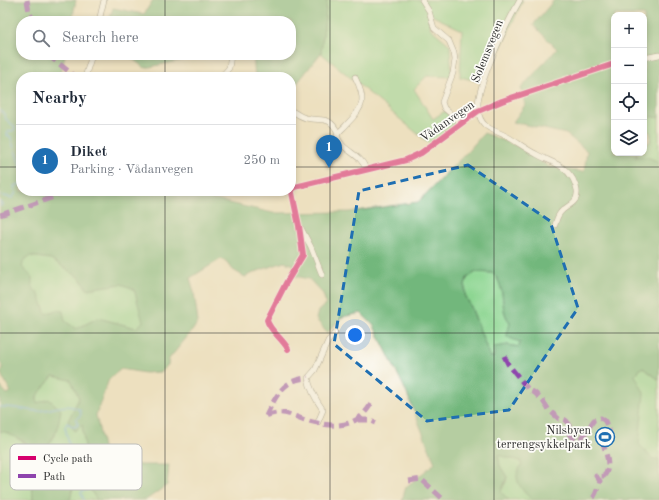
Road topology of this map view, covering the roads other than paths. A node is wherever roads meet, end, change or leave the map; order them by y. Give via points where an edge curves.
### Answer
1 (104, 0) edge
2 (422, 0) edge
3 (520, 0) edge
4 (101, 16) edge
5 (659, 55) edge
6 (647, 57) edge
7 (90, 60) edge
8 (230, 60) edge
9 (611, 65) edge
10 (87, 72) edge
11 (225, 72) edge
12 (355, 77) dead end
13 (478, 111) junction
14 (296, 113) edge
15 (461, 123) junction
16 (338, 133) junction
17 (366, 170) junction
18 (296, 187) edge
19 (293, 196) edge
20 (555, 225) dead end
21 (299, 226) junction
22 (322, 275) dead end
23 (335, 333) dead end
24 (288, 349) dead end
25 (318, 422) dead end

1 - 4 street
2 - 15 street via 434,28 449,41 454,53 453,73 442,102 444,108
3 - 13 street, Solemsvegen via 488,71 478,101
5 - 6 street
7 - 10 street
8 - 11 street
9 - 13 street, Vådanvegen
12 - 16 street via 363,101 353,118
13 - 15 street, Vådanvegen
13 - 20 street, Vådanvegen via 488,128 536,155 559,164 570,174 577,189 577,196 558,214
14 - 16 street via 304,118 327,120
15 - 17 street, Vådanvegen via 414,157
16 - 17 street via 337,138 341,145 361,160
17 - 18 street, Vådanvegen
19 - 21 street, Vådanvegen
21 - 22 street, Vådanvegen
21 - 24 street, Vådanvegen via 302,257 267,319 268,324
23 - 25 street via 308,378 314,396 323,410

